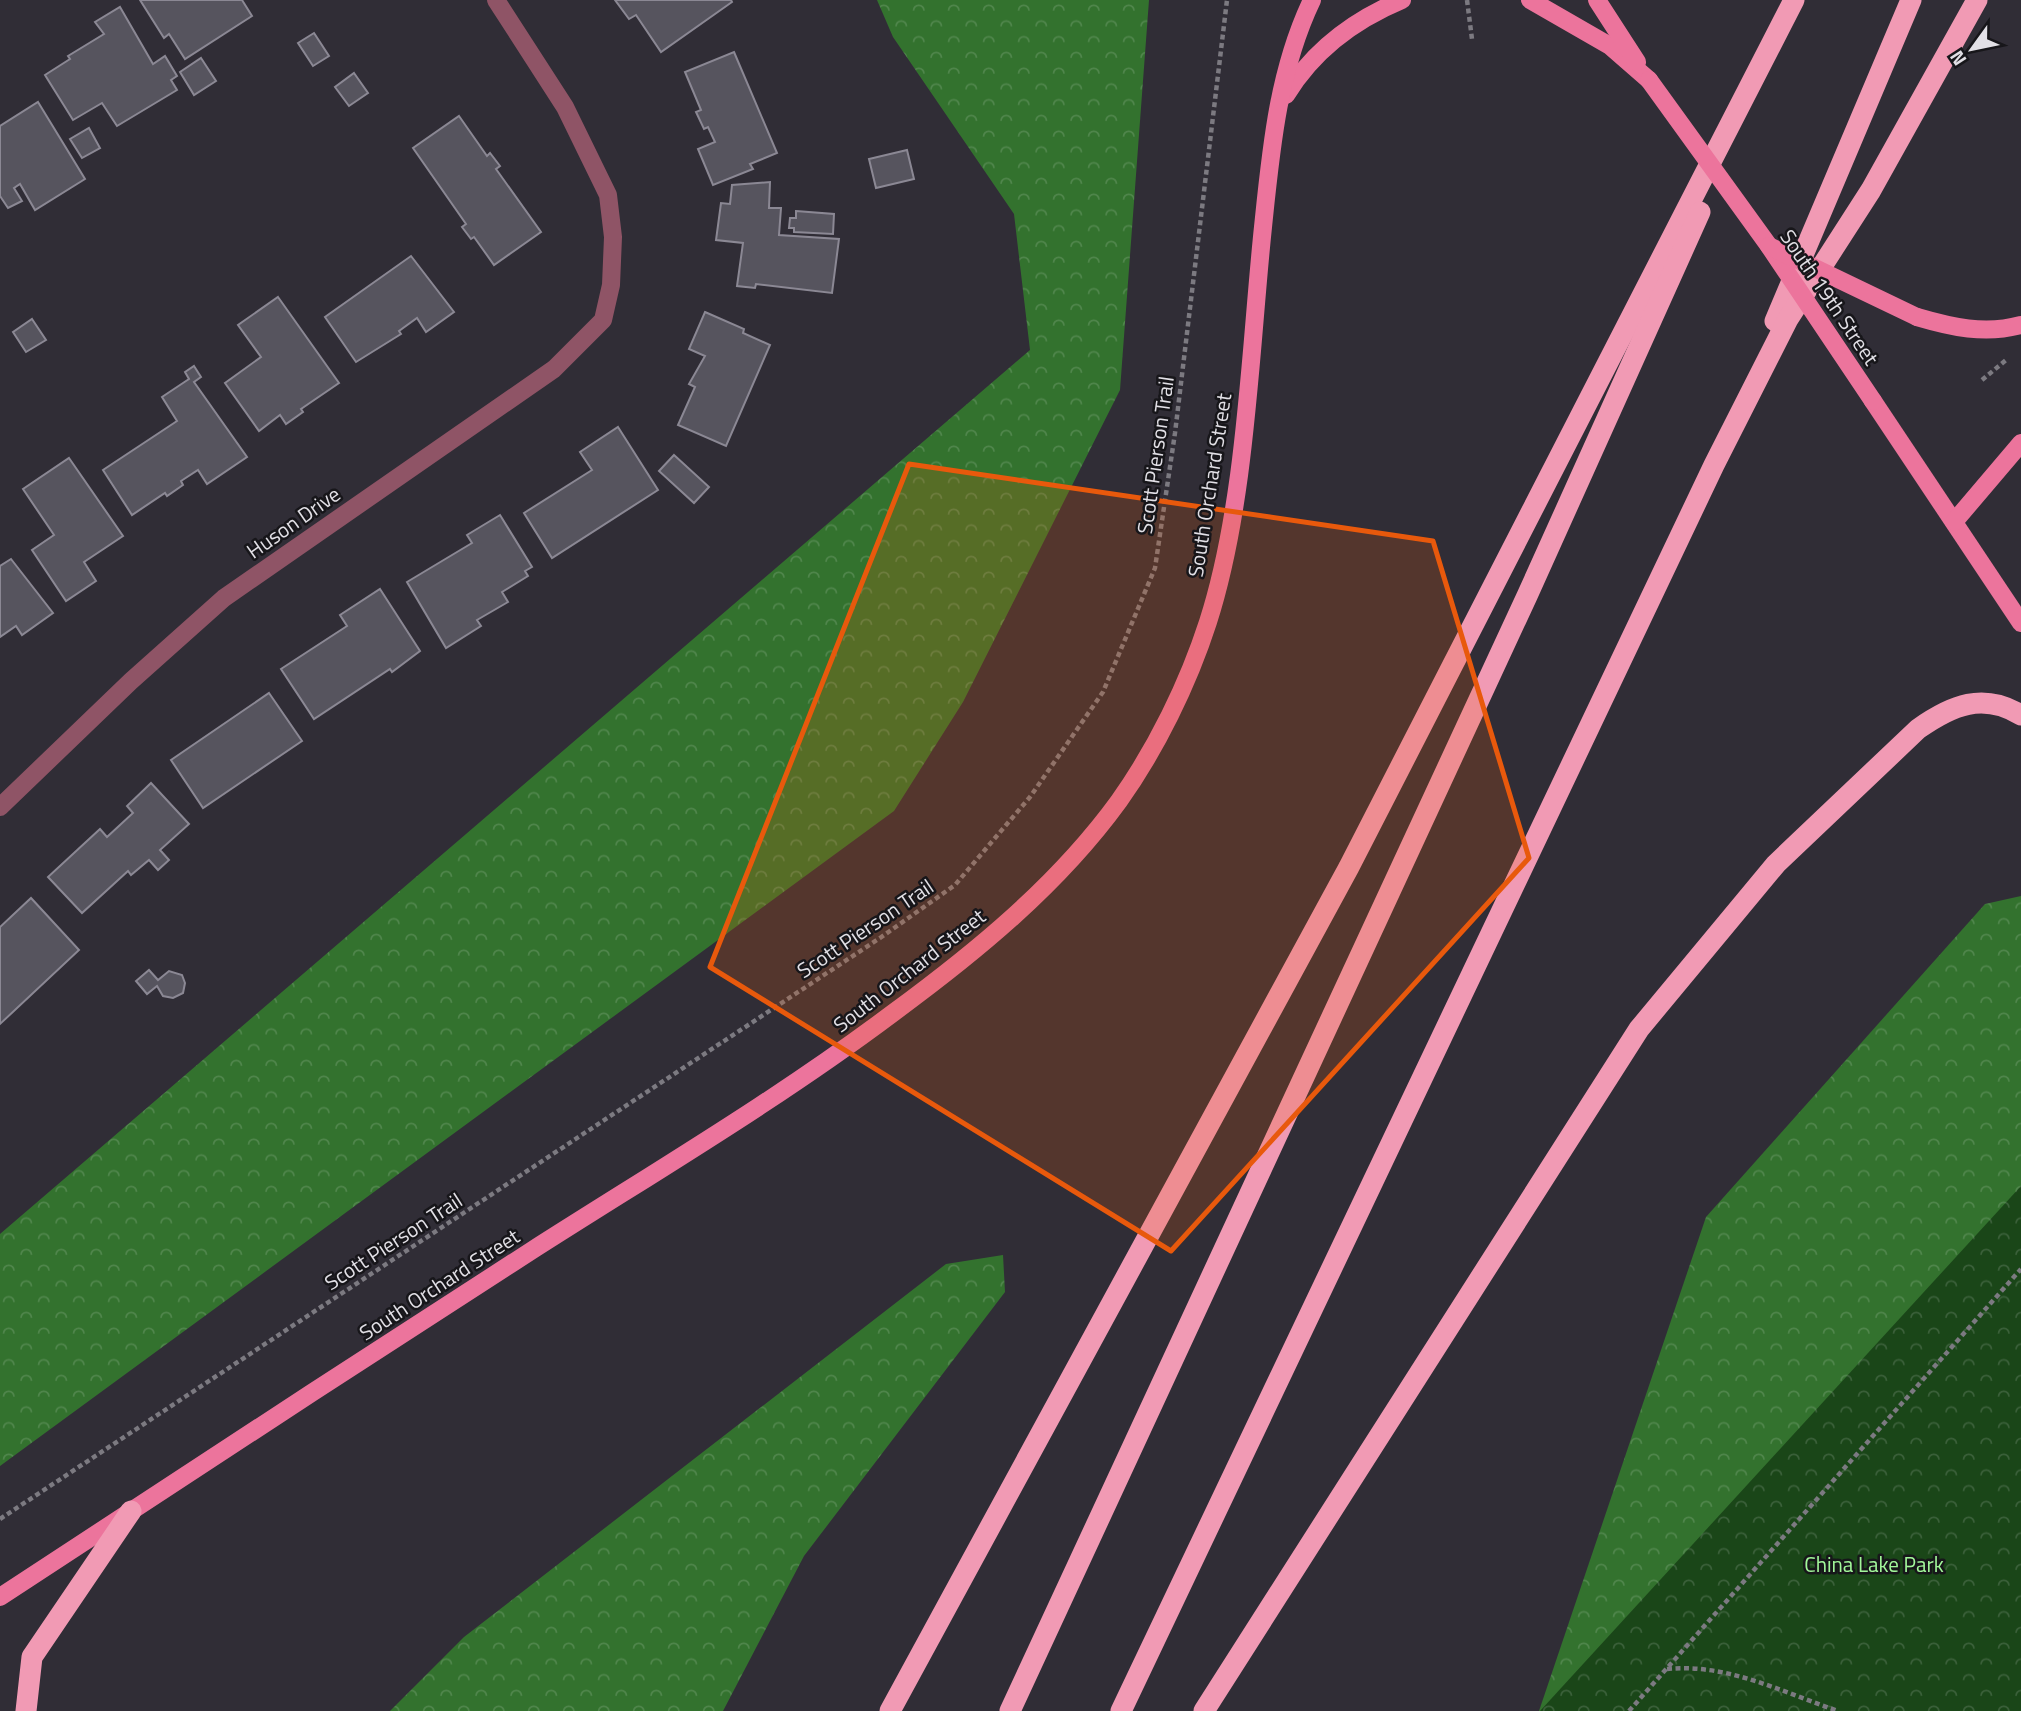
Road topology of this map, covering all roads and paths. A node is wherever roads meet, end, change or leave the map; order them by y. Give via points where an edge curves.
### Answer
1 (496, 0) edge
2 (1227, 0) edge
3 (1312, 0) edge
4 (1402, 0) edge
5 (1467, 0) edge
6 (1530, 0) edge
7 (1597, 0) edge
8 (1795, 0) edge
9 (1911, 0) edge
10 (1977, 0) edge
11 (1472, 39) dead end
12 (1614, 39) junction
13 (1278, 107) junction
14 (1769, 246) junction
15 (2021, 326) edge
16 (2008, 359) dead end
17 (1982, 380) dead end
18 (2021, 443) edge
19 (1714, 465) junction
20 (1954, 522) junction
21 (2021, 624) edge
22 (2021, 715) edge
23 (0, 807) edge
24 (2021, 1269) edge
25 (131, 1511) junction
26 (0, 1519) edge
27 (0, 1597) edge
28 (1667, 1669) junction
29 (26, 1711) edge
30 (890, 1711) edge
31 (1010, 1711) edge
32 (1121, 1711) edge
33 (1204, 1711) edge
34 (1629, 1711) edge
35 (1838, 1711) edge

1 - 23 street, Huson Drive via 565,107 608,195 613,237 611,285 603,320 554,369 223,598
2 - 26 path, Scott Pierson Trail via 1155,568 1103,692 1030,797 955,885 880,938
3 - 13 main road, South Orchard Street via 1288,61
4 - 13 main road via 1365,19 1318,53
5 - 11 path
6 - 12 main road
7 - 12 main road, South 19th Street
8 - 30 highway via 1349,867
8 - 31 highway via 1521,609
9 - 19 highway
10 - 19 highway via 1871,190 1788,319
12 - 14 main road, South 19th Street, bridge
13 - 25 main road, South Orchard Street via 1240,460 1226,550 1208,622 1182,688 1152,745 1121,798 1091,836 983,945 850,1045 718,1135
14 - 15 main road, bridge via 1917,317 1959,330
14 - 20 main road, South 19th Street, bridge
16 - 17 path
18 - 20 main road
19 - 32 highway
20 - 21 main road, South 19th Street
22 - 33 highway via 1990,702 1972,701 1945,710 1918,729 1776,864 1648,1019
24 - 28 path
25 - 27 main road, South Orchard Street
25 - 29 highway via 32,1657
28 - 34 path
28 - 35 path via 1687,1667 1741,1675

